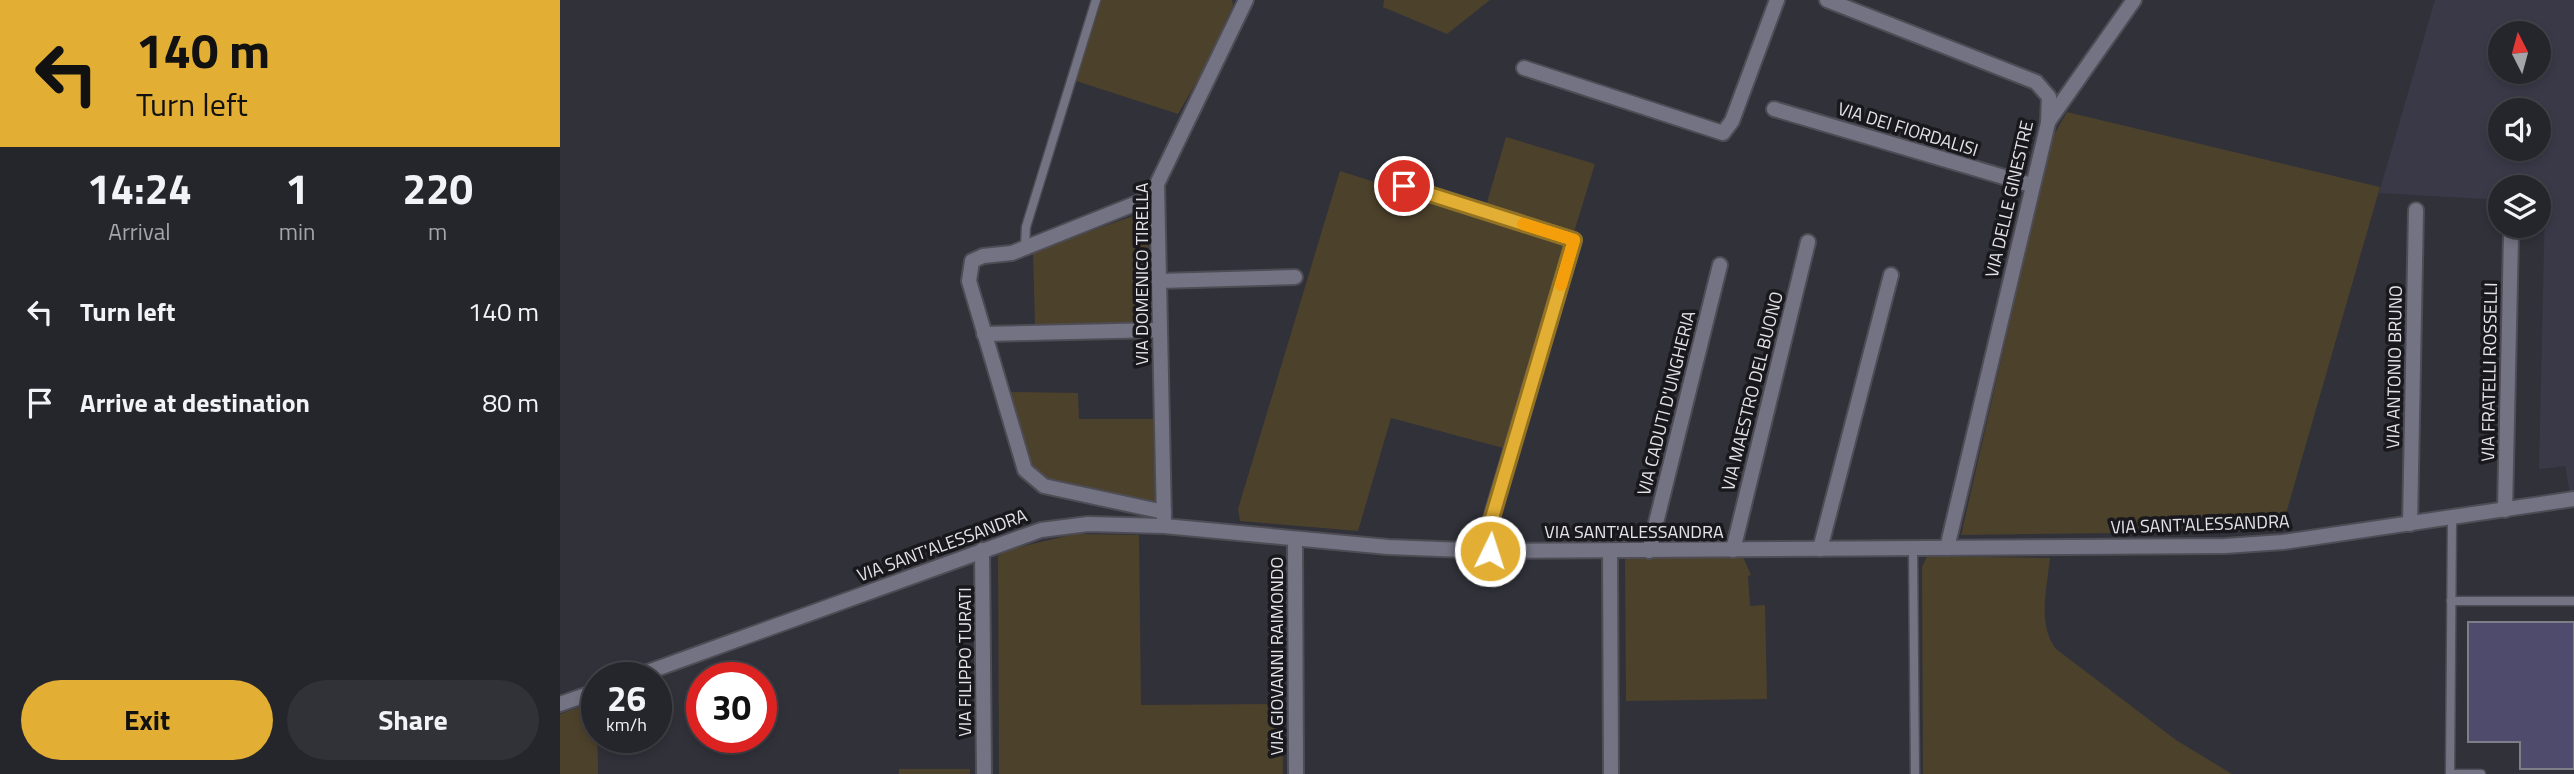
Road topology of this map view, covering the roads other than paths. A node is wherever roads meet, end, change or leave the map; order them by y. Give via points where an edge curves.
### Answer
1 (1096, 0) edge
2 (1246, 0) edge
3 (1777, 0) edge
4 (1827, 0) edge
5 (2134, 0) edge
6 (1524, 68) dead end
7 (1774, 109) dead end
8 (2048, 123) junction
9 (2031, 185) junction
10 (1404, 186) dead end
11 (1157, 195) junction
12 (2416, 210) dead end
13 (2511, 238) edge
14 (1808, 242) dead end
15 (1026, 246) junction
16 (1720, 265) dead end
17 (1891, 275) dead end
18 (1295, 277) dead end
19 (1158, 281) junction
20 (1159, 330) junction
21 (984, 334) junction
22 (2574, 499) edge
23 (2505, 510) junction
24 (2452, 518) junction
25 (1164, 519) junction
26 (2410, 524) junction
27 (1295, 539) junction
28 (1913, 548) junction
29 (1947, 548) junction
30 (1820, 549) junction
31 (982, 550) junction
32 (1733, 550) junction
33 (1490, 551) junction
34 (1610, 551) junction
35 (1649, 551) junction
36 (2451, 601) junction
37 (2574, 601) edge
38 (672, 663) edge
39 (581, 697) edge
40 (560, 704) edge
41 (984, 774) edge
42 (1296, 774) edge
43 (1611, 774) edge
44 (1915, 774) edge
45 (2481, 774) edge

1 - 15 lane via 1026,227
2 - 11 street, VIA DOMENICO TIRELLA via 1160,173
3 - 6 street via 1732,121 1723,133
4 - 8 street, VIA DELLE GINESTRE via 2036,82 2049,97
5 - 8 street
7 - 9 street, VIA DEI FIORDALISI
8 - 9 street, VIA DELLE GINESTRE
9 - 29 street, VIA DELLE GINESTRE
10 - 33 street via 1574,240 1492,518
11 - 15 street
11 - 19 street, VIA DOMENICO TIRELLA
12 - 26 street, VIA ANTONIO BRUNO
13 - 23 street, VIA FRATELLI ROSSELLI
14 - 32 street, VIA MAESTRO DEL BUONO
15 - 21 street via 1012,253 983,256 969,267
16 - 35 street, VIA CADUTI D'UNGHERIA
17 - 30 street
18 - 19 street
19 - 20 street, VIA DOMENICO TIRELLA
20 - 21 street
20 - 25 street, VIA DOMENICO TIRELLA
21 - 25 street via 1025,470 1032,479
22 - 23 street, VIA SANT'ALESSANDRA
23 - 24 street, VIA SANT'ALESSANDRA
24 - 26 street, VIA SANT'ALESSANDRA
24 - 36 lane
25 - 27 street, VIA SANT'ALESSANDRA
25 - 31 street, VIA SANT'ALESSANDRA via 1053,529
26 - 29 street, VIA SANT'ALESSANDRA via 2225,546
27 - 33 street, VIA SANT'ALESSANDRA
27 - 42 street, VIA GIOVANNI RAIMONDO
28 - 29 street, VIA SANT'ALESSANDRA
28 - 30 street, VIA SANT'ALESSANDRA
28 - 44 lane
30 - 32 street, VIA SANT'ALESSANDRA
31 - 38 street, VIA SANT'ALESSANDRA
31 - 41 street, VIA FILIPPO TURATI
32 - 35 street, VIA SANT'ALESSANDRA
33 - 34 street, VIA SANT'ALESSANDRA
34 - 35 street, VIA SANT'ALESSANDRA
34 - 43 street
36 - 37 lane
36 - 45 lane via 2450,774
39 - 40 street

